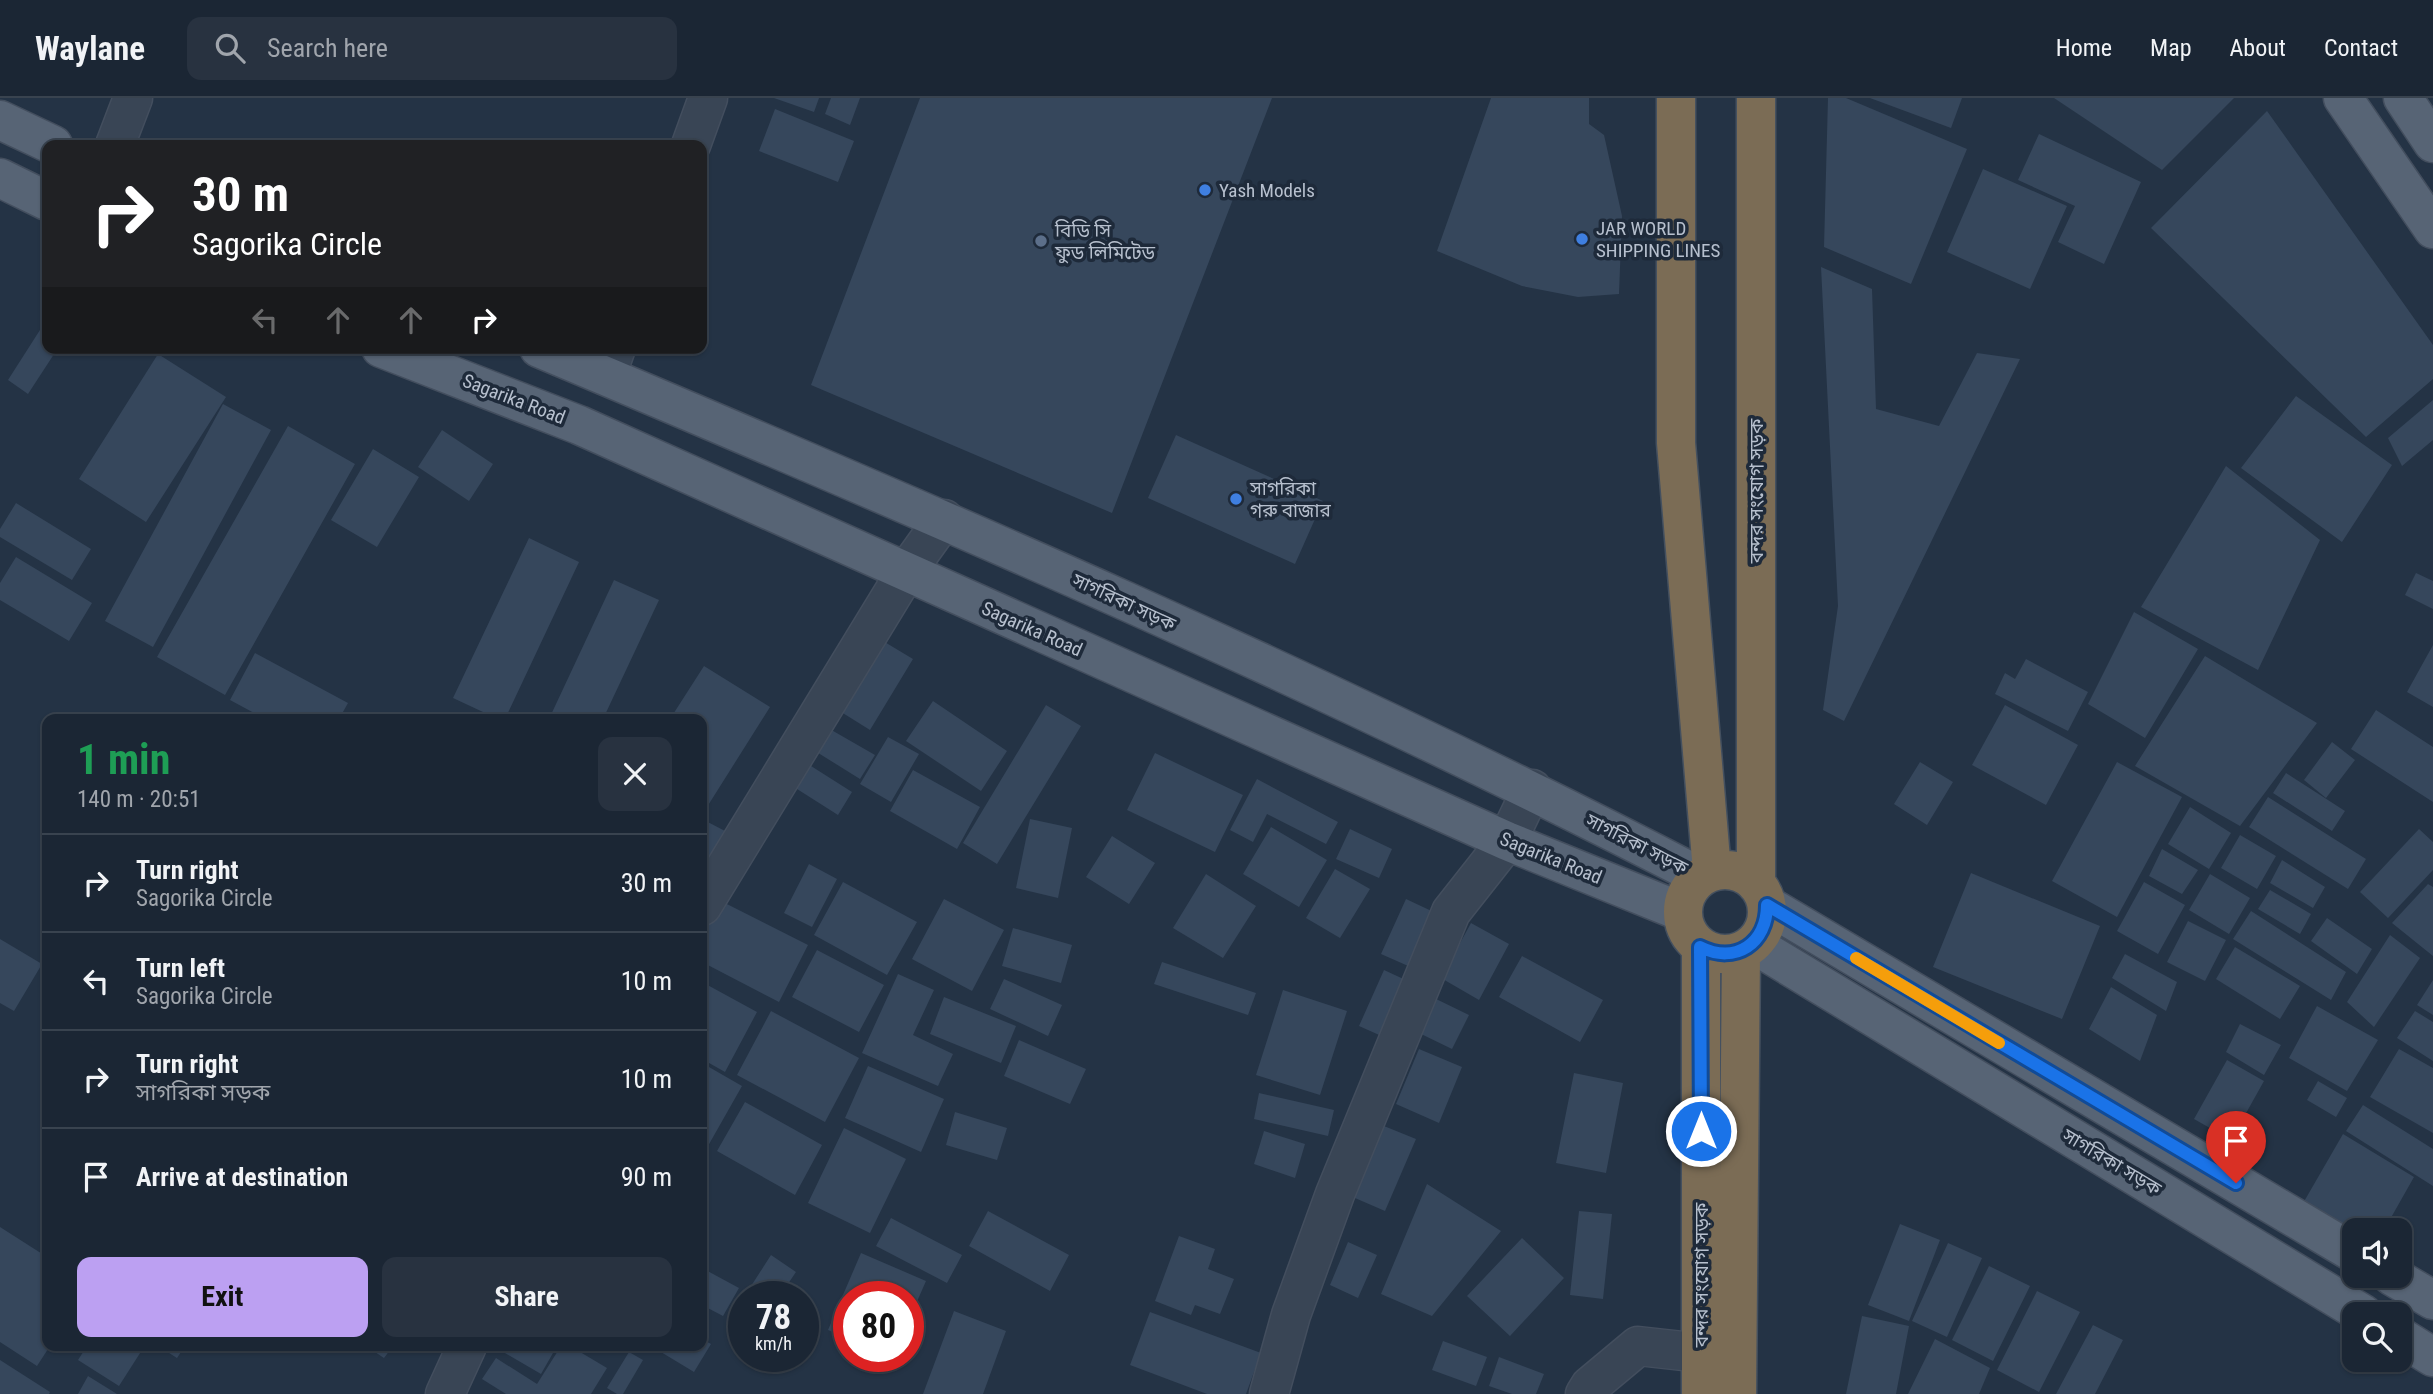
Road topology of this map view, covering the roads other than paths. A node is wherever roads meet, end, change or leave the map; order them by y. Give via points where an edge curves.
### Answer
1 (133, 98) edge
2 (708, 98) edge
3 (1676, 98) edge
4 (1756, 98) edge
5 (2343, 98) edge
6 (2403, 98) edge
7 (0, 120) edge
8 (42, 140) edge
9 (117, 140) edge
10 (693, 140) edge
11 (2433, 143) edge
12 (0, 178) edge
13 (42, 199) edge
14 (2433, 229) edge
15 (396, 354) edge
16 (570, 354) edge
17 (611, 362) edge
18 (944, 520) junction
19 (906, 572) junction
20 (1532, 789) junction
21 (1507, 841) junction
22 (1706, 874) junction
23 (1761, 895) junction
24 (707, 898) edge
25 (1682, 912) junction
26 (1700, 947) junction
27 (1747, 948) junction
28 (2342, 1246) edge
29 (2412, 1288) edge
30 (2433, 1300) edge
31 (2343, 1302) edge
32 (2412, 1344) edge
33 (465, 1351) edge
34 (1702, 1353) junction
35 (2433, 1357) edge
36 (445, 1394) edge
37 (1269, 1394) edge
38 (1586, 1394) edge
39 (1701, 1394) edge
40 (1737, 1394) edge

1 - 9 street
2 - 10 street
3 - 22 highway via 1676,443
4 - 23 highway, বন্দর সংযোগ সড়ক
5 - 14 main road
6 - 11 main road
7 - 8 main road
12 - 13 main road
15 - 19 main road, Sagarika Road via 579,425
16 - 17 main road, সাগরিকা সড়ক
17 - 18 main road, সাগরিকা সড়ক
18 - 19 street
18 - 20 main road, সাগরিকা সড়ক
19 - 21 main road, Sagarika Road
19 - 24 street
20 - 21 street
20 - 22 main road, সাগরিকা সড়ক
21 - 25 main road, Sagarika Road
21 - 37 street via 1451,912 1335,1194 1291,1315
22 - 23 highway via 1726,869 1741,872
22 - 25 highway via 1684,898
23 - 27 highway via 1767,920
23 - 28 main road
25 - 26 highway via 1684,925
26 - 27 highway via 1713,953
26 - 34 highway, বন্দর সংযোগ সড়ক
27 - 31 main road, সাগরিকা সড়ক
27 - 40 highway, বন্দর সংযোগ সড়ক
29 - 30 main road
32 - 35 main road
33 - 36 street
34 - 38 street via 1638,1346
34 - 39 highway, বন্দর সংযোগ সড়ক

